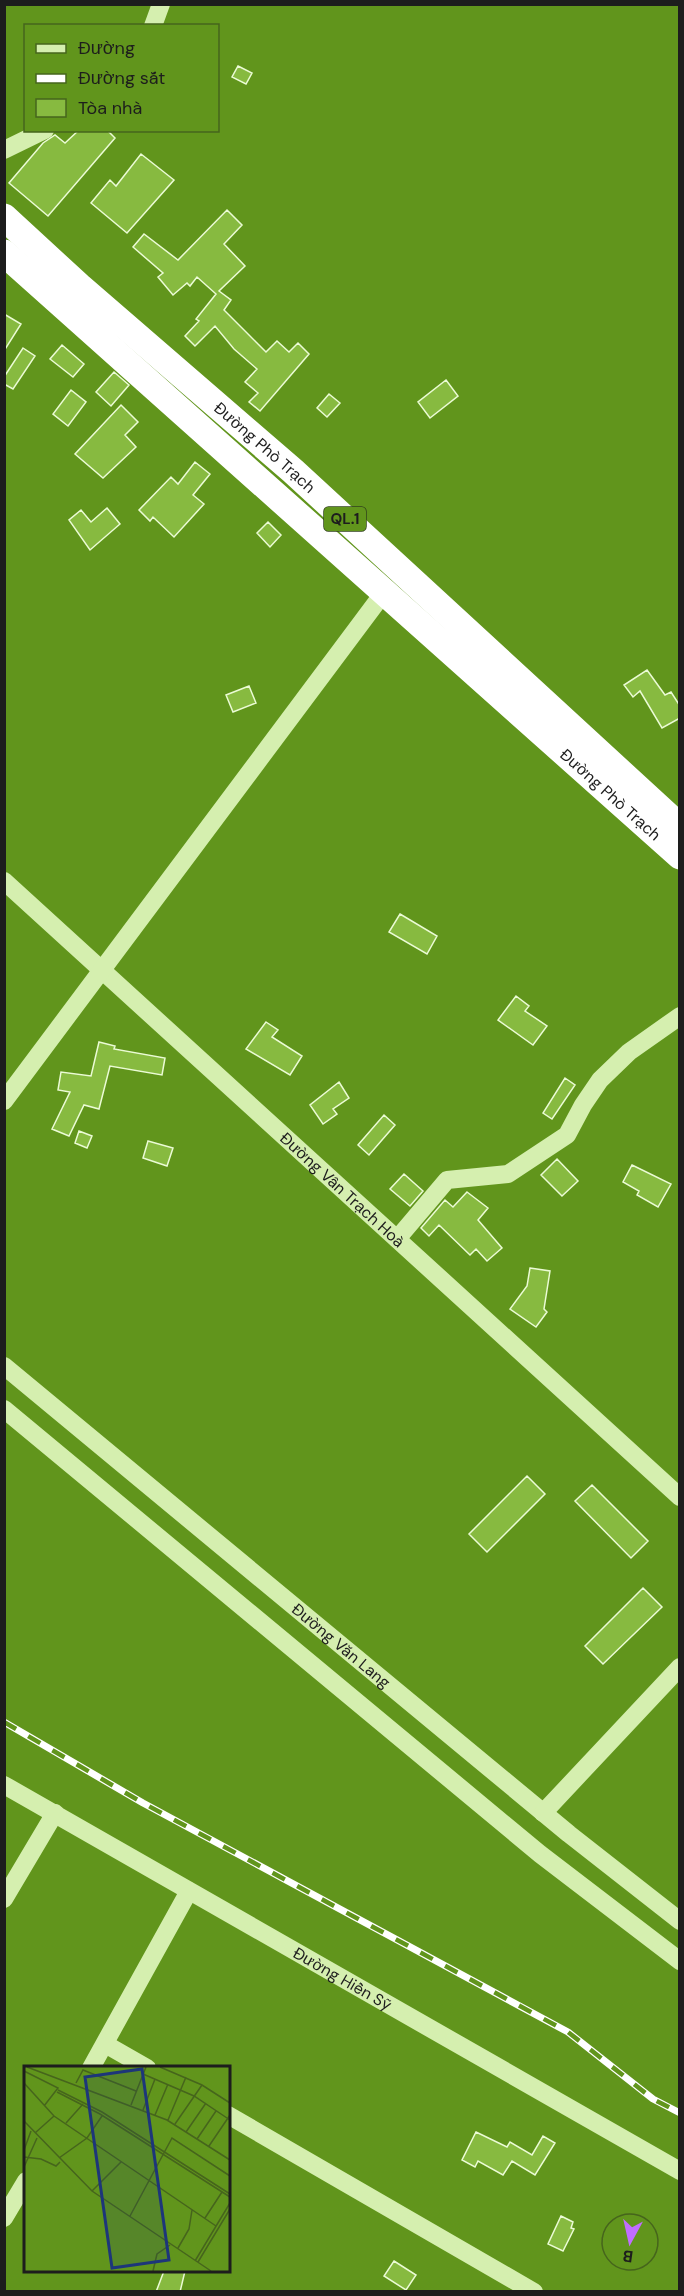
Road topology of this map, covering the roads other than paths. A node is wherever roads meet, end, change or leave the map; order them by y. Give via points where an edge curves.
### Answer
1 (161, 4) edge
2 (154, 24) edge
3 (41, 132) edge
4 (4, 150) edge
5 (4, 217) edge
6 (4, 253) edge
7 (71, 295) junction
8 (293, 471) junction
9 (274, 492) junction
10 (385, 591) junction
11 (635, 801) junction
12 (680, 827) edge
13 (680, 856) edge
14 (4, 881) edge
15 (104, 970) junction
16 (680, 1016) edge
17 (4, 1101) edge
18 (397, 1239) junction
19 (4, 1366) edge
20 (4, 1409) edge
21 (680, 1497) edge
22 (680, 1667) edge
23 (4, 1785) edge
24 (55, 1813) junction
25 (543, 1813) junction
26 (189, 1891) junction
27 (4, 1899) edge
28 (680, 1921) edge
29 (680, 1961) edge
30 (105, 2044) junction
31 (91, 2066) edge
32 (144, 2066) edge
33 (230, 2116) edge
34 (680, 2171) edge
35 (24, 2184) edge
36 (4, 2218) edge
37 (534, 2292) edge

1 - 2 street
3 - 4 street
5 - 7 highway, Đường Phò Trạch / QL.1
6 - 7 highway, Đường Phò Trạch / QL.1
7 - 8 highway, Đường Phò Trạch / QL.1
7 - 9 highway, Đường Phò Trạch / QL.1
8 - 9 highway
8 - 11 highway, Đường Phò Trạch / QL.1
9 - 10 highway, Đường Phò Trạch / QL.1
10 - 11 highway, Đường Phò Trạch / QL.1
10 - 15 street
11 - 12 highway, Đường Phò Trạch / QL.1
11 - 13 highway, Đường Phò Trạch / QL.1
14 - 15 street, Đường Vân Trạch Hoà
15 - 17 street
15 - 18 street, Đường Vân Trạch Hoà
16 - 18 street via 614,1066 591,1091 567,1135 508,1174 447,1180
18 - 21 street, Đường Vân Trạch Hoà
19 - 25 street, Đường Văn Lang
20 - 29 street, Đường Văn Lang via 540,1854
22 - 25 street
23 - 24 street, Đường Hiền Sỹ
24 - 26 street, Đường Hiền Sỹ
24 - 27 street
25 - 28 street, Đường Văn Lang
26 - 30 street
26 - 34 street, Đường Hiền Sỹ
30 - 31 street
30 - 32 street
33 - 37 street
35 - 36 street

